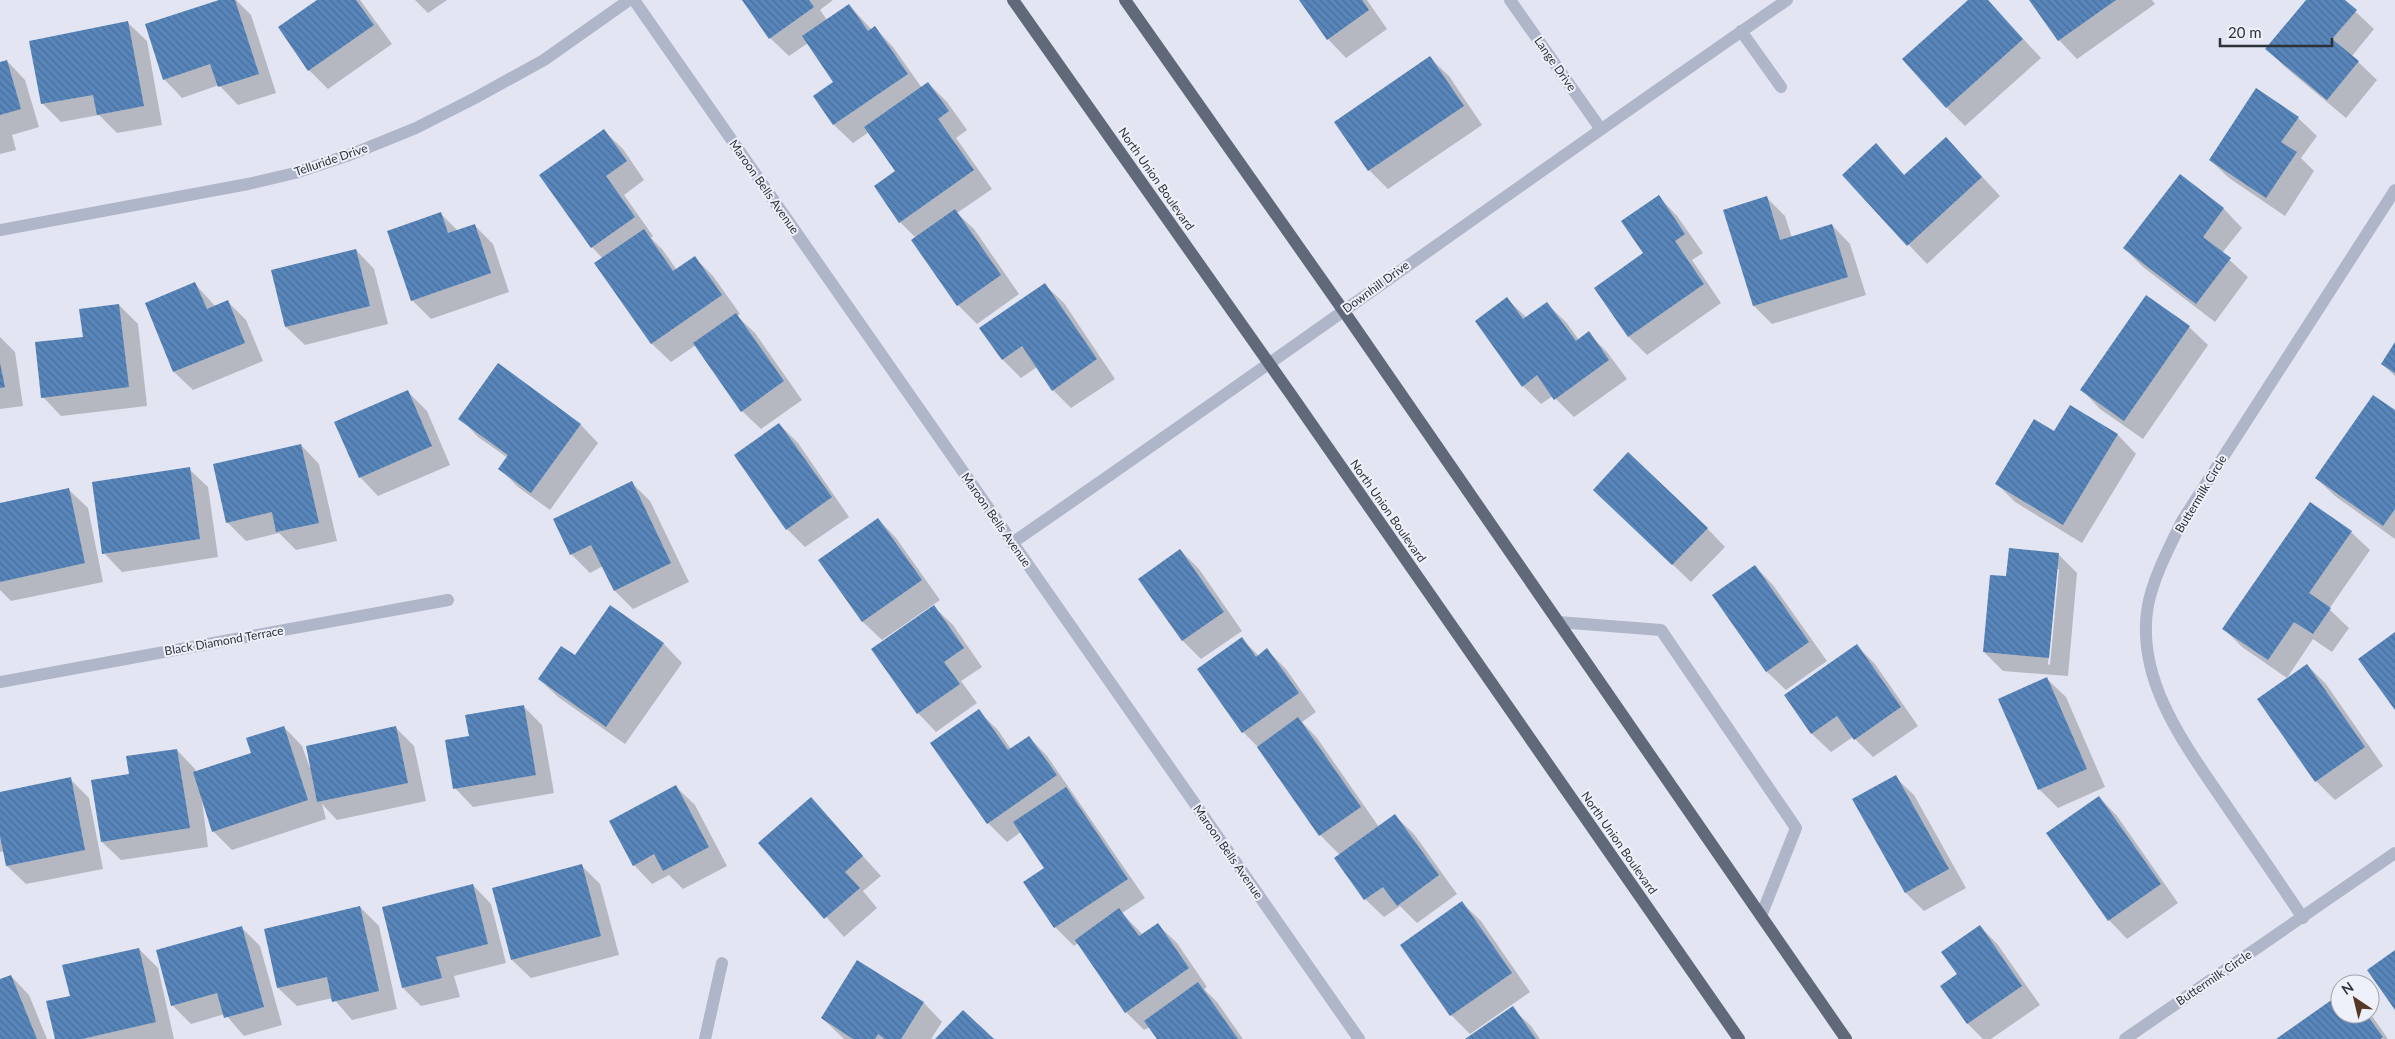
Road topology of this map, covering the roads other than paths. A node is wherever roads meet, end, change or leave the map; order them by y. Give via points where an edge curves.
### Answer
1 (629, 0) edge
2 (634, 0) edge
3 (1013, 0) edge
4 (1125, 0) edge
5 (1510, 0) edge
6 (1787, 0) edge
7 (1741, 31) junction
8 (1781, 87) dead end
9 (1600, 128) junction
10 (2395, 190) edge
11 (0, 230) edge
12 (1343, 310) junction
13 (1270, 365) junction
14 (1012, 543) junction
15 (448, 600) dead end
16 (1558, 622) junction
17 (0, 682) edge
18 (2395, 853) edge
19 (1761, 916) junction
20 (2303, 918) junction
21 (722, 963) dead end
22 (705, 1039) edge
23 (1359, 1039) edge
24 (1739, 1039) edge
25 (1846, 1039) edge
26 (2124, 1039) edge

1 - 11 street, Telluride Drive via 544,60 416,128 352,154 248,184
2 - 14 street, Maroon Bells Avenue
3 - 13 main road, North Union Boulevard
4 - 12 main road
5 - 9 street, Lange Drive
6 - 7 street, Downhill Drive
7 - 8 street
7 - 9 street, Downhill Drive
9 - 12 street, Downhill Drive
10 - 20 street, Buttermilk Circle via 2182,521 2160,567 2148,606 2147,648 2156,685 2177,733
12 - 13 street, Downhill Drive
12 - 16 main road
13 - 14 street, Downhill Drive
13 - 24 main road, North Union Boulevard
14 - 23 street, Maroon Bells Avenue
15 - 17 street, Black Diamond Terrace
16 - 19 main road
16 - 19 street via 1661,630 1796,828
18 - 20 street, Buttermilk Circle
19 - 25 main road
20 - 26 street, Buttermilk Circle
21 - 22 street

